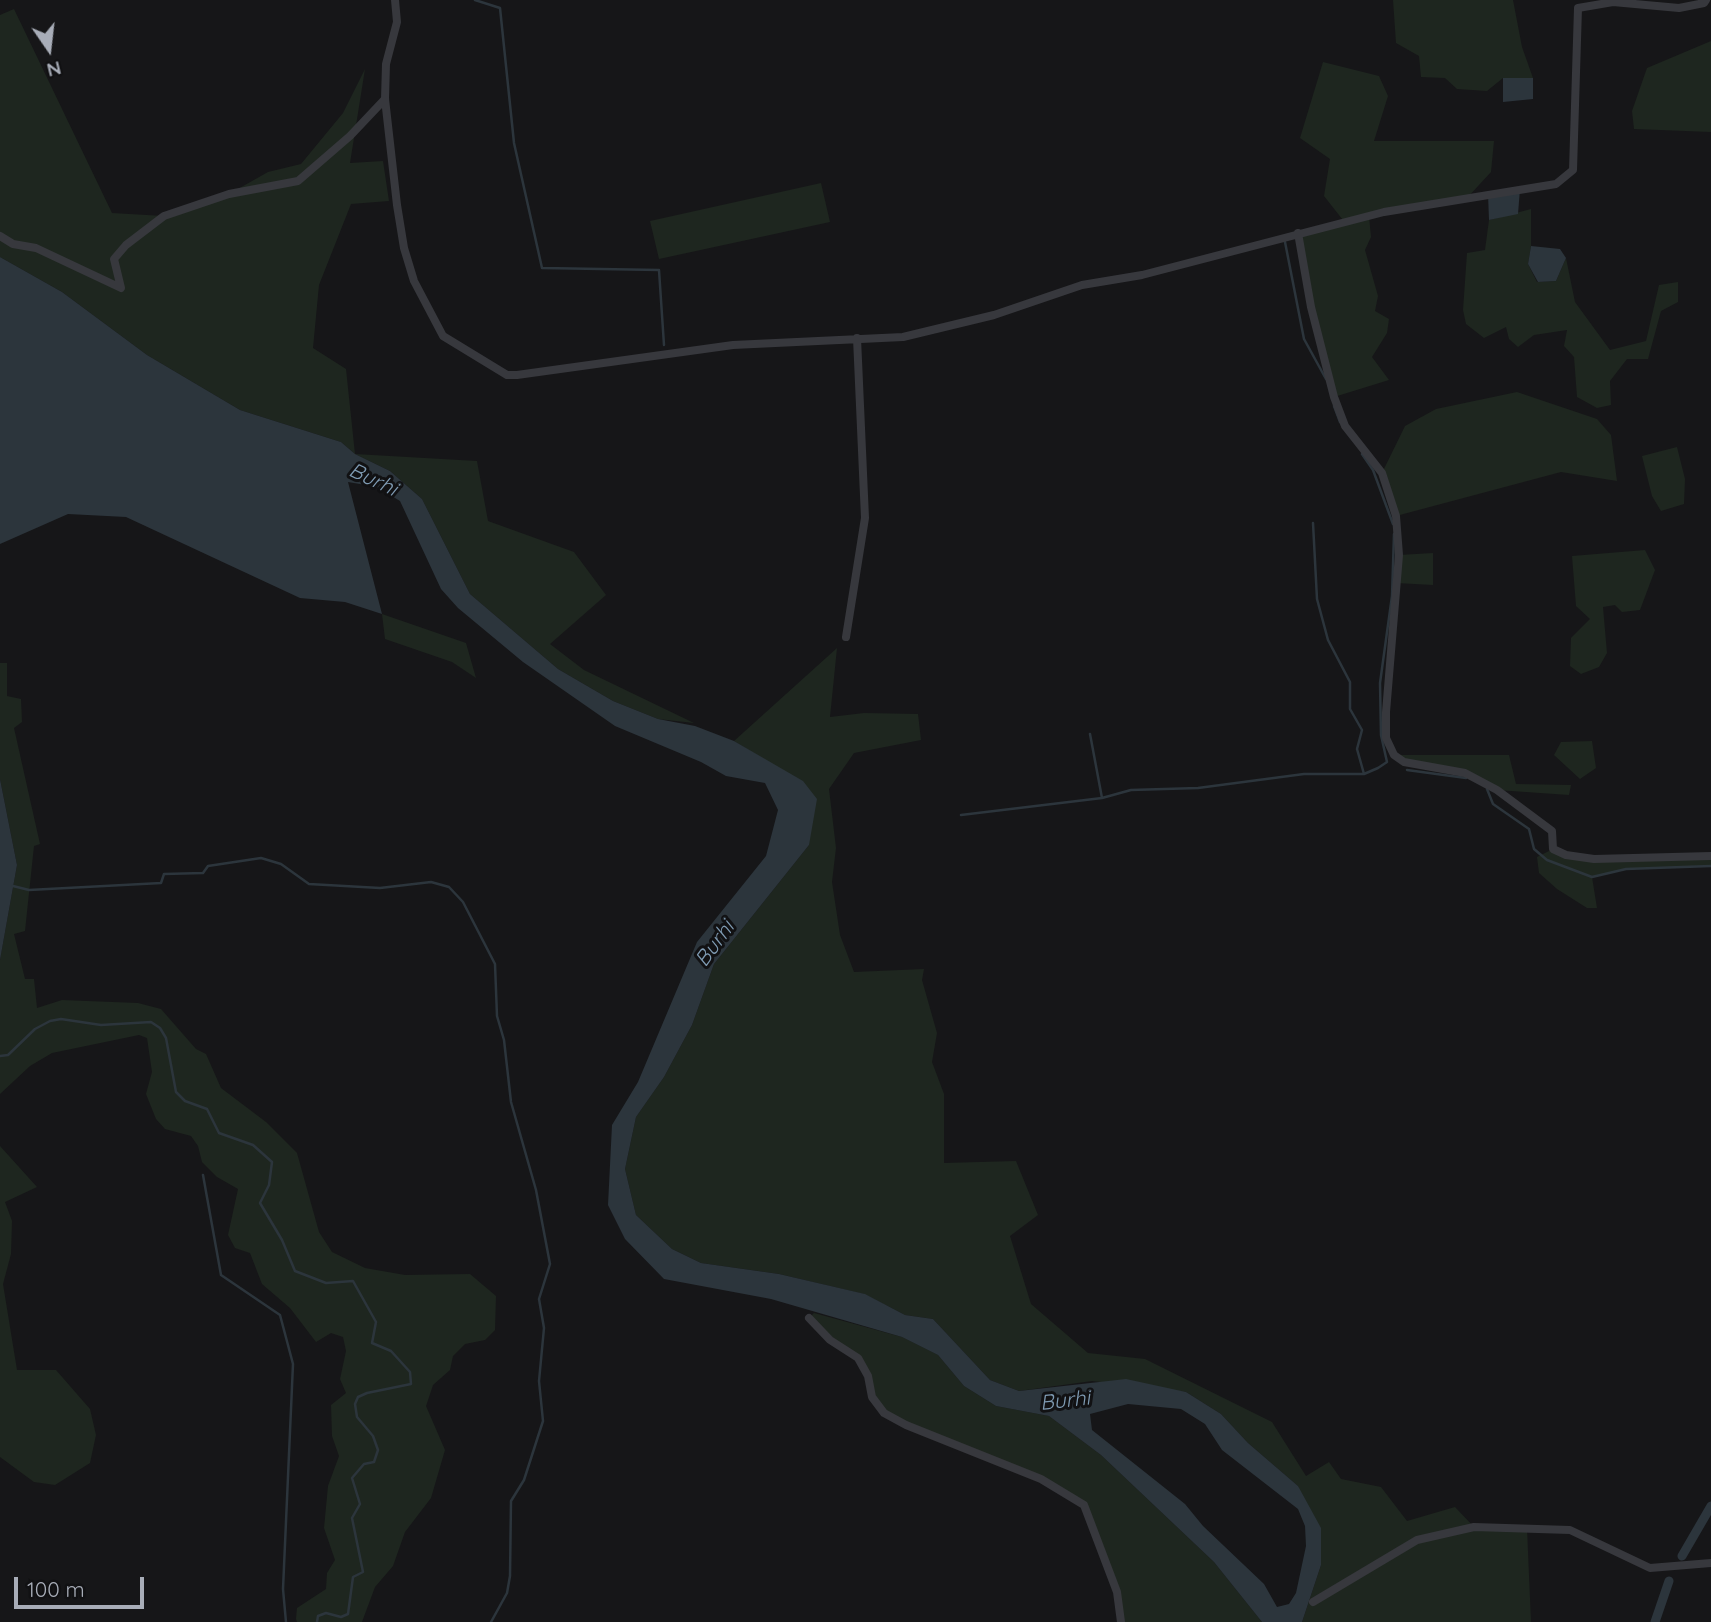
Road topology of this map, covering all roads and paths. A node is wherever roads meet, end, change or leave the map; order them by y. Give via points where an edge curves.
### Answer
1 (395, 0) edge
2 (1706, 0) edge
3 (385, 99) junction
4 (1298, 233) junction
5 (0, 236) edge
6 (857, 338) junction
7 (846, 637) dead end
8 (1711, 856) edge
9 (808, 1318) dead end
10 (1711, 1563) edge
11 (1313, 1602) dead end
12 (1121, 1622) edge

1 - 3 street via 397,22 386,64
2 - 4 street via 1679,8 1613,2 1578,8 1573,170 1556,184 1405,207
3 - 5 street via 298,181 229,194 164,216 114,259 121,288
3 - 6 street via 397,205 414,281 443,336 507,375 733,345
4 - 6 street via 1142,275 1082,285 903,337
4 - 8 street via 1334,397 1345,426 1382,473 1396,516 1399,555 1386,712 1386,738 1394,755 1404,762 1465,773 1497,790 1552,831 1553,849 1566,855 1594,859
6 - 7 street via 865,518
9 - 12 street via 858,1358 872,1397 884,1413 1041,1479 1084,1505 1118,1592
10 - 11 street via 1650,1569 1570,1530 1474,1527 1417,1540

